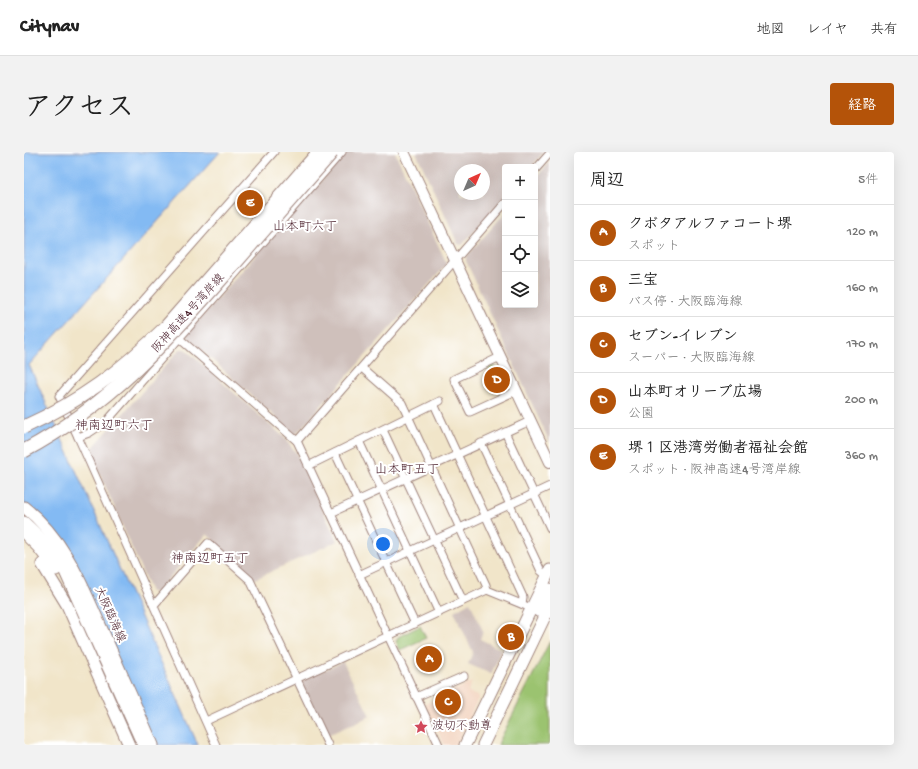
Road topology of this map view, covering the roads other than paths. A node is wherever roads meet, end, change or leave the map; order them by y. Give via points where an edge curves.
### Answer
1 (274, 152) edge
2 (319, 152) edge
3 (332, 152) edge
4 (342, 152) edge
5 (404, 152) edge
6 (550, 153) edge
7 (538, 167) edge
8 (502, 207) edge
9 (455, 260) junction
10 (180, 339) junction
11 (500, 357) junction
12 (362, 368) junction
13 (516, 391) junction
14 (409, 418) junction
15 (530, 421) junction
16 (24, 427) edge
17 (383, 430) junction
18 (506, 432) junction
19 (78, 436) junction
20 (297, 441) junction
21 (359, 441) junction
22 (481, 443) junction
23 (24, 451) edge
24 (335, 453) junction
25 (457, 455) junction
26 (550, 462) edge
27 (308, 466) junction
28 (431, 466) junction
29 (405, 478) junction
30 (550, 486) edge
31 (381, 489) junction
32 (534, 494) junction
33 (358, 500) junction
34 (510, 505) junction
35 (24, 507) edge
36 (330, 513) junction
37 (485, 517) junction
38 (24, 522) edge
39 (460, 528) junction
40 (550, 528) edge
41 (24, 532) edge
42 (434, 540) junction
43 (24, 542) edge
44 (410, 551) junction
45 (386, 562) junction
46 (548, 573) edge
47 (358, 575) junction
48 (550, 588) edge
49 (487, 590) junction
50 (463, 601) junction
51 (154, 605) junction
52 (527, 606) junction
53 (550, 606) edge
54 (439, 613) junction
55 (550, 616) edge
56 (415, 624) junction
57 (387, 637) junction
58 (464, 676) dead end
59 (297, 679) junction
60 (456, 679) junction
61 (459, 686) dead end
62 (416, 697) junction
63 (206, 721) junction
64 (487, 727) junction
65 (129, 745) edge
66 (138, 745) edge
67 (143, 745) edge
68 (153, 745) edge
69 (216, 745) edge
70 (328, 745) edge
71 (438, 745) edge
72 (465, 745) edge
73 (473, 745) edge
74 (483, 745) edge
75 (489, 745) edge

1 - 19 street via 59,396
2 - 16 highway, 阪神高速4号湾岸線, bridge via 143,349 94,389 60,410
3 - 23 highway, 阪神高速4号湾岸線, bridge via 214,288 140,366 89,411
4 - 10 street
5 - 9 street
6 - 7 street
8 - 9 street
9 - 11 street
9 - 12 street
10 - 19 street via 107,421 89,433
10 - 20 street
11 - 13 street
11 - 13 street via 454,379 470,412
12 - 14 street via 402,403
12 - 20 street
13 - 15 street
14 - 17 street
14 - 25 street via 437,403
14 - 28 street
15 - 18 street
15 - 26 street
17 - 21 street
17 - 29 street
18 - 22 street
18 - 32 street
19 - 51 street
20 - 27 street
21 - 24 street
21 - 31 street
22 - 25 street
22 - 34 street
24 - 27 street
24 - 33 street
25 - 28 street
25 - 37 street
27 - 36 street
28 - 29 street
28 - 39 street
29 - 31 street
29 - 42 street
30 - 32 street
31 - 33 street
31 - 44 street
32 - 34 street
32 - 40 street
33 - 36 street
33 - 45 street
34 - 37 street
34 - 46 street via 541,571
35 - 68 main road, 大阪臨海線 via 48,529 70,561
36 - 47 street
37 - 39 street
37 - 52 street
38 - 67 main road, 大阪臨海線 via 42,539 62,565
39 - 42 street
39 - 49 street
41 - 66 main road via 42,551 58,575
42 - 44 street
42 - 50 street
43 - 65 main road via 44,565 59,590
44 - 45 street
44 - 54 street
45 - 47 street
45 - 56 street
46 - 52 main road
47 - 57 street
48 - 64 main road via 520,646
49 - 50 street
49 - 52 street
50 - 54 street
51 - 59 street via 208,542 250,580
51 - 63 street
52 - 72 main road
53 - 64 main road
54 - 56 street
55 - 75 main road
56 - 57 street
57 - 59 street
57 - 62 street
58 - 60 street
59 - 63 street
59 - 70 street
60 - 61 street
60 - 62 street
62 - 71 street
63 - 69 street
64 - 73 main road
64 - 74 main road

